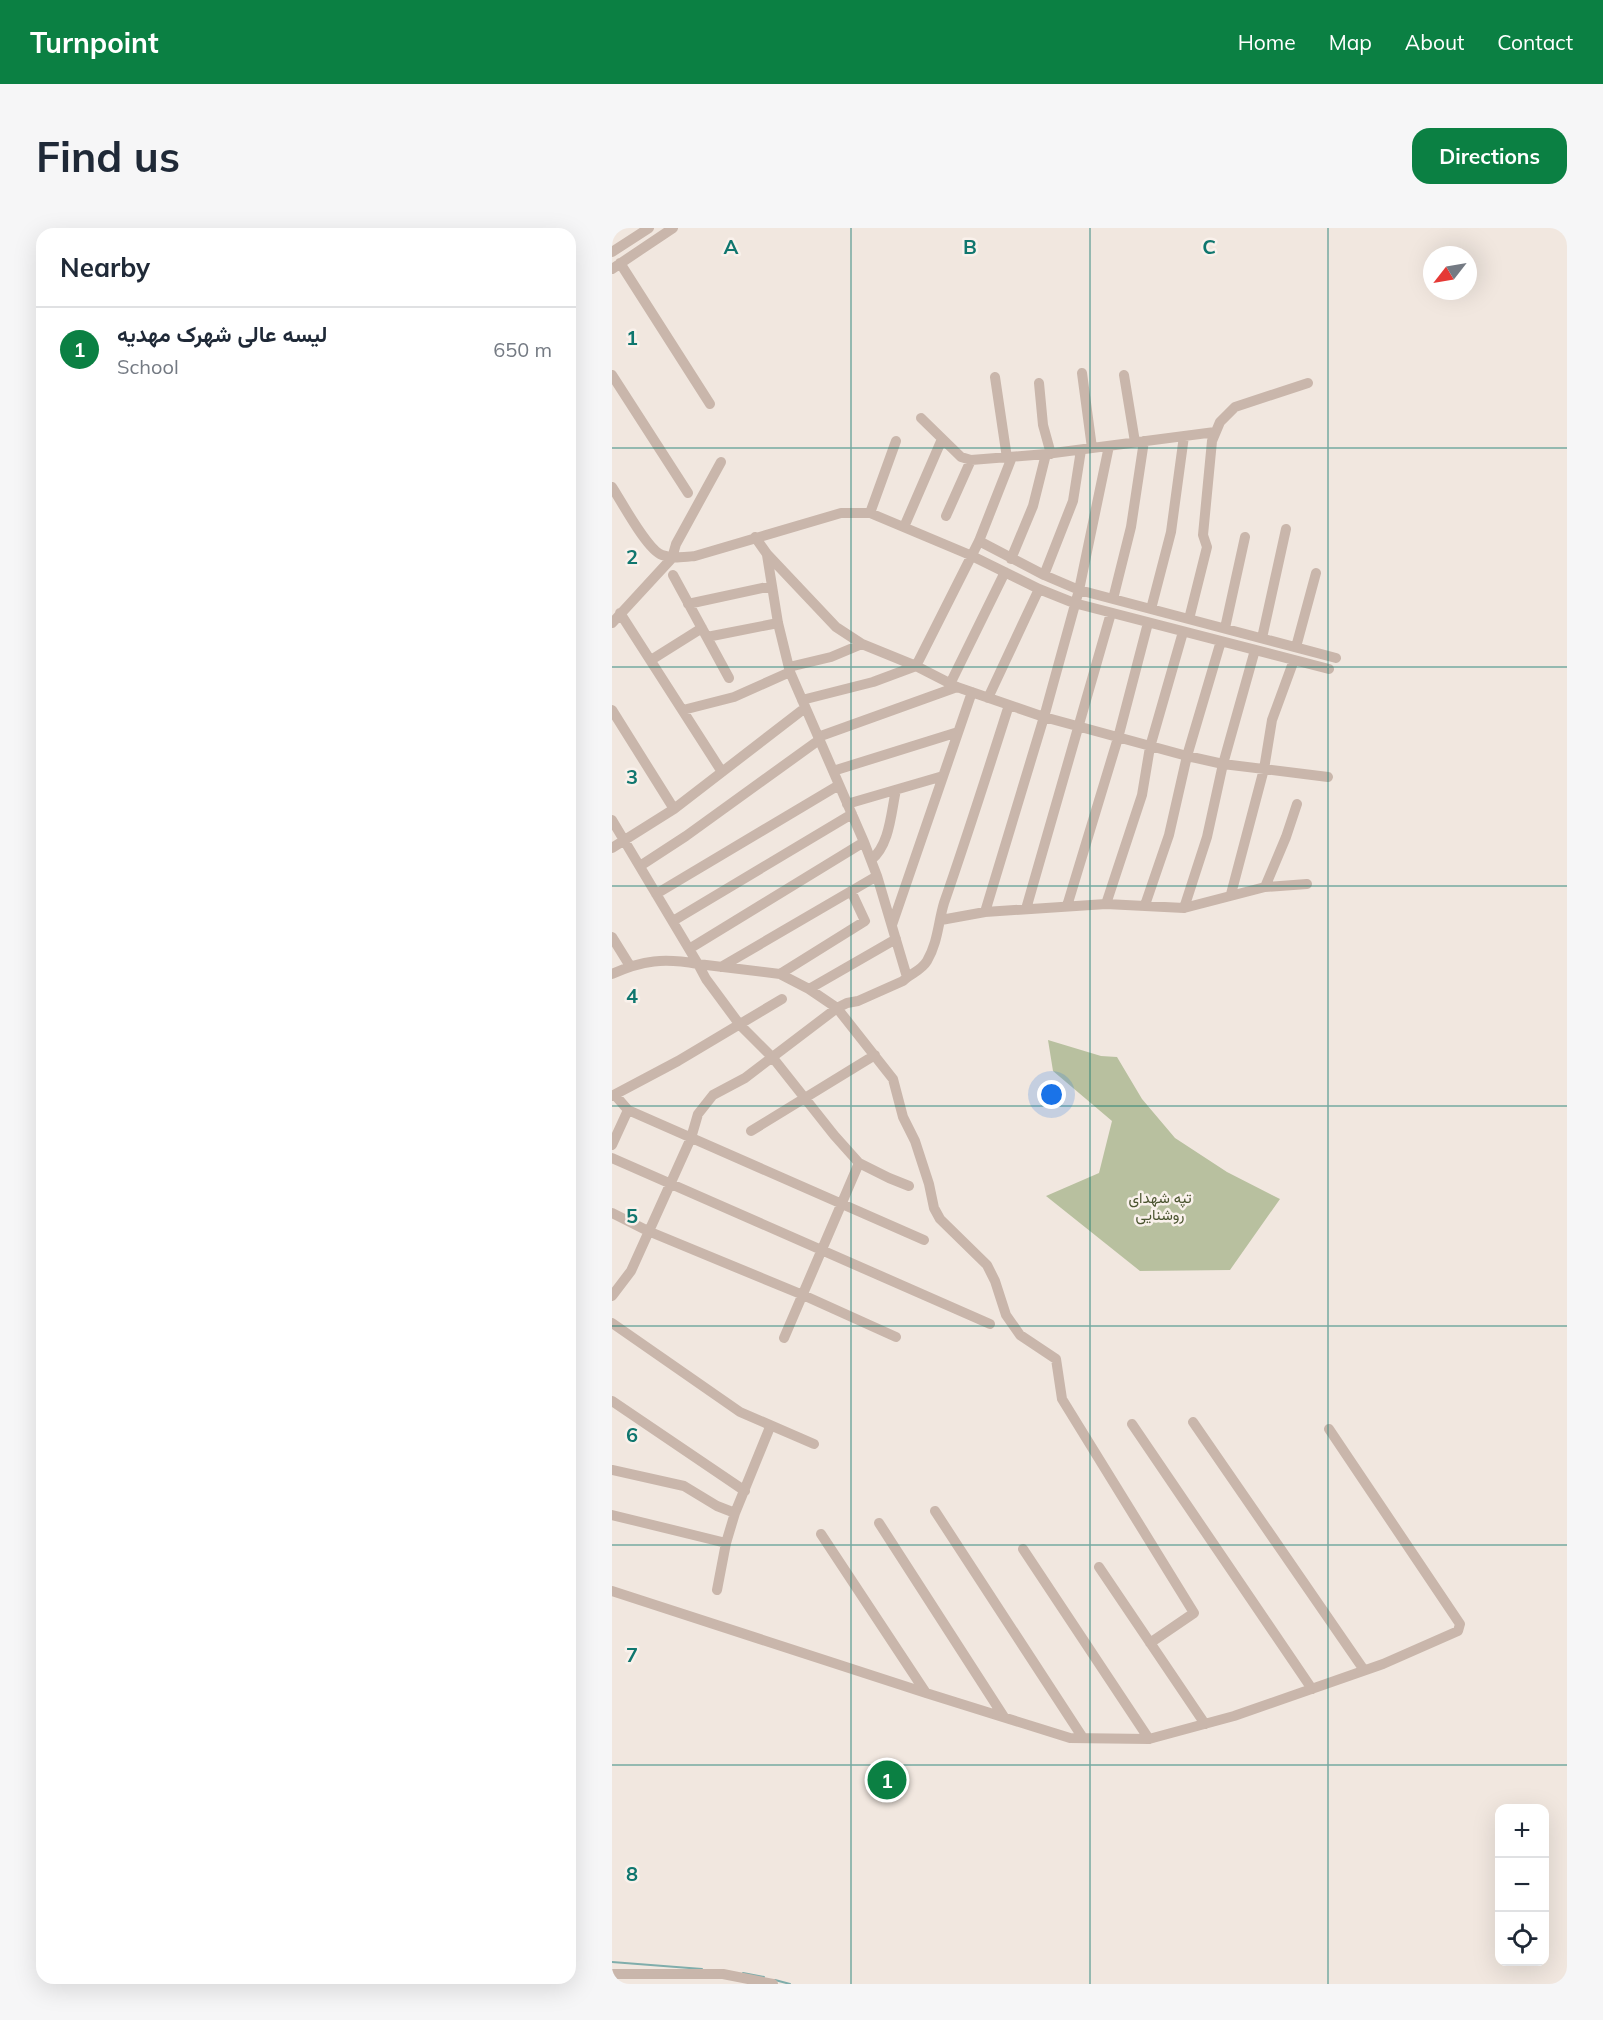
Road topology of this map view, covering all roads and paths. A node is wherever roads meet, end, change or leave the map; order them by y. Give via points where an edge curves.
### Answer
1 (649, 228) edge
2 (673, 228) edge
3 (612, 252) edge
4 (616, 266) edge
5 (1082, 373) dead end
6 (612, 375) edge
7 (1124, 375) dead end
8 (995, 377) dead end
9 (1039, 383) dead end
10 (1308, 383) dead end
11 (710, 404) dead end
12 (921, 418) dead end
13 (1215, 432) junction
14 (1184, 436) junction
15 (942, 439) junction
16 (896, 441) dead end
17 (1139, 442) junction
18 (1109, 446) junction
19 (1086, 449) junction
20 (1048, 454) junction
21 (1009, 457) junction
22 (971, 460) junction
23 (721, 462) dead end
24 (612, 487) edge
25 (688, 493) dead end
26 (870, 513) junction
27 (946, 516) dead end
28 (904, 527) junction
29 (1286, 529) dead end
30 (755, 537) junction
31 (1245, 537) dead end
32 (979, 541) junction
33 (766, 554) junction
34 (970, 555) junction
35 (672, 558) junction
36 (1011, 559) junction
37 (1005, 572) junction
38 (1316, 573) dead end
39 (673, 575) dead end
40 (1044, 575) junction
41 (772, 586) junction
42 (1039, 589) junction
43 (1079, 590) junction
44 (1113, 599) junction
45 (1074, 603) junction
46 (688, 604) junction
47 (1151, 609) junction
48 (621, 613) junction
49 (1112, 614) junction
50 (1189, 619) junction
51 (612, 623) edge
52 (778, 623) junction
53 (1148, 623) junction
54 (1224, 628) junction
55 (1183, 632) junction
56 (704, 633) junction
57 (1262, 638) junction
58 (1221, 642) junction
59 (862, 644) junction
60 (1296, 647) junction
61 (1255, 650) junction
62 (1336, 658) dead end
63 (651, 660) junction
64 (1294, 660) junction
65 (916, 666) junction
66 (790, 669) junction
67 (1329, 669) dead end
68 (729, 678) dead end
69 (954, 686) junction
70 (972, 692) junction
71 (988, 698) junction
72 (804, 704) junction
73 (1009, 705) junction
74 (612, 710) edge
75 (683, 710) junction
76 (1044, 717) junction
77 (1079, 727) junction
78 (958, 732) junction
79 (1118, 738) junction
80 (819, 739) junction
81 (1150, 747) junction
82 (1187, 756) junction
83 (1223, 764) junction
84 (1264, 769) junction
85 (833, 771) junction
86 (722, 772) junction
87 (943, 776) junction
88 (1329, 777) dead end
89 (839, 785) junction
90 (896, 790) junction
91 (1297, 804) dead end
92 (674, 809) junction
93 (850, 809) junction
94 (612, 820) edge
95 (625, 840) junction
96 (864, 842) junction
97 (612, 848) edge
98 (871, 860) junction
99 (640, 866) junction
100 (877, 876) junction
101 (1307, 884) dead end
102 (1265, 887) junction
103 (851, 891) junction
104 (656, 894) junction
105 (1231, 894) junction
106 (1106, 904) junction
107 (1145, 904) junction
108 (1067, 906) junction
109 (1184, 908) junction
110 (1026, 909) junction
111 (985, 912) junction
112 (941, 920) junction
113 (673, 921) junction
114 (892, 926) junction
115 (612, 937) edge
116 (896, 939) junction
117 (689, 949) junction
118 (698, 964) junction
119 (630, 966) junction
120 (721, 967) junction
121 (612, 974) edge
122 (780, 974) junction
123 (907, 977) junction
124 (809, 989) junction
125 (782, 999) dead end
126 (837, 1008) junction
127 (740, 1025) junction
128 (874, 1055) junction
129 (773, 1058) junction
130 (614, 1096) edge
131 (804, 1097) junction
132 (628, 1110) junction
133 (751, 1131) dead end
134 (691, 1138) junction
135 (612, 1145) edge
136 (612, 1158) edge
137 (859, 1162) junction
138 (671, 1183) junction
139 (909, 1186) dead end
140 (843, 1204) junction
141 (612, 1213) edge
142 (648, 1231) junction
143 (924, 1240) dead end
144 (822, 1250) junction
145 (803, 1295) junction
146 (612, 1296) edge
147 (612, 1323) edge
148 (990, 1324) dead end
149 (896, 1337) dead end
150 (784, 1338) dead end
151 (612, 1401) edge
152 (1193, 1422) dead end
153 (1132, 1424) dead end
154 (770, 1427) junction
155 (1329, 1428) dead end
156 (814, 1444) dead end
157 (612, 1470) edge
158 (745, 1491) junction
159 (934, 1511) dead end
160 (735, 1513) junction
161 (612, 1515) edge
162 (879, 1523) dead end
163 (821, 1534) dead end
164 (726, 1543) junction
165 (1023, 1549) dead end
166 (1099, 1567) dead end
167 (717, 1590) dead end
168 (612, 1591) edge
169 (1150, 1643) junction
170 (1364, 1670) junction
171 (1312, 1689) junction
172 (926, 1693) junction
173 (1004, 1718) junction
174 (1205, 1724) junction
175 (1083, 1738) junction
176 (1149, 1739) junction
177 (612, 1974) edge
178 (773, 1984) edge

1 - 3 street
2 - 4 street
4 - 11 street
5 - 19 street
6 - 25 street
7 - 17 street
8 - 21 street
9 - 20 street
10 - 13 street via 1235,406
12 - 15 street
13 - 14 street
13 - 50 street via 1203,535 1207,547
14 - 17 street
14 - 47 street via 1171,532
15 - 22 street via 961,457
15 - 28 street
16 - 26 street
17 - 18 street
17 - 44 street via 1131,527
18 - 19 street
18 - 43 street
19 - 20 street
19 - 40 street via 1073,501
20 - 21 street
20 - 36 street via 1033,506
21 - 22 street
21 - 32 street
22 - 27 street
23 - 35 street
24 - 35 street via 649,545
26 - 28 street
26 - 30 street via 841,513
28 - 34 street
29 - 57 street
30 - 33 street
30 - 35 street via 696,556
31 - 54 street
32 - 34 street
32 - 36 street
33 - 41 street
33 - 59 street via 836,627
34 - 37 street
34 - 65 street
35 - 48 street
36 - 40 street
37 - 42 street
37 - 69 street
38 - 60 street
39 - 46 street
40 - 43 street
41 - 46 street
41 - 52 street
42 - 45 street
42 - 71 street
43 - 44 street
43 - 45 street
44 - 47 street
45 - 49 street
45 - 76 street
46 - 56 street
47 - 50 street
48 - 51 street
48 - 63 street
49 - 53 street
49 - 77 street
50 - 54 street
52 - 56 street
52 - 66 street
53 - 55 street
53 - 79 street
54 - 57 street
55 - 58 street
55 - 81 street
56 - 63 street
56 - 68 street
57 - 60 street
58 - 61 street
58 - 82 street
59 - 65 street
59 - 66 street
60 - 62 street
61 - 64 street
61 - 83 street
63 - 75 street
64 - 67 street
64 - 84 street via 1272,720
65 - 69 street
65 - 72 street
66 - 72 street
66 - 75 street via 734,697
69 - 70 street
69 - 80 street
70 - 71 street
70 - 78 street
71 - 73 street
72 - 80 street
72 - 86 street
73 - 76 street
73 - 112 street
74 - 92 street
75 - 86 street
76 - 77 street
76 - 111 street
77 - 79 street
77 - 110 street
78 - 85 street
78 - 87 street
79 - 81 street
79 - 108 street
80 - 85 street
80 - 99 street
81 - 82 street
81 - 106 street via 1142,795
82 - 83 street
82 - 107 street via 1169,835
83 - 84 street
83 - 109 street via 1207,837
84 - 88 street
84 - 105 street
85 - 89 street
86 - 92 street
87 - 90 street
87 - 114 street
89 - 93 street
89 - 104 street
90 - 93 street
90 - 98 street via 886,835
91 - 102 street
92 - 95 street
93 - 96 street
93 - 113 street
94 - 95 street
95 - 97 street
95 - 99 street
96 - 98 street
96 - 117 street
98 - 100 street
99 - 104 street
100 - 103 street
100 - 114 street
101 - 102 street
102 - 105 street
103 - 120 street
103 - 122 street via 865,921
104 - 113 street
105 - 109 street
106 - 107 street
106 - 108 street
107 - 109 street
108 - 110 street
110 - 111 street
111 - 112 street
112 - 123 street via 927,962
113 - 117 street
114 - 116 street
115 - 119 street
116 - 123 street
116 - 124 street
117 - 118 street
118 - 119 street via 671,959
118 - 120 street
118 - 127 street
119 - 121 street
120 - 122 street
122 - 124 street
123 - 126 street
124 - 126 street
125 - 127 street
126 - 128 street
126 - 129 street
127 - 129 street
127 - 130 street
128 - 131 street
128 - 169 street via 893,1079 940,1219 987,1265 1006,1315 1020,1335 1056,1359 1062,1399 1194,1613
129 - 131 street
129 - 134 street via 713,1095 698,1114
130 - 132 street
131 - 133 street
131 - 137 street
132 - 134 street
132 - 135 street
134 - 138 street
134 - 140 street
136 - 138 street
137 - 139 street
137 - 140 street
138 - 142 street
138 - 144 street
140 - 143 street
140 - 144 street
141 - 142 street
142 - 145 street
142 - 146 street via 632,1271
144 - 145 street
144 - 148 street
145 - 149 street
145 - 150 street
147 - 154 street via 740,1412
151 - 158 street
152 - 170 street
153 - 171 street
154 - 156 street
154 - 158 street
155 - 170 street via 1460,1624 1458,1630
157 - 160 street via 684,1486
158 - 160 street
159 - 175 street
160 - 164 street
161 - 164 street
162 - 173 street
163 - 172 street
164 - 167 street
165 - 176 street
166 - 169 street
168 - 172 street
169 - 174 street
170 - 171 street
171 - 174 street
172 - 173 street
173 - 175 street via 1070,1738
174 - 176 street
175 - 176 street
177 - 178 street via 723,1974

